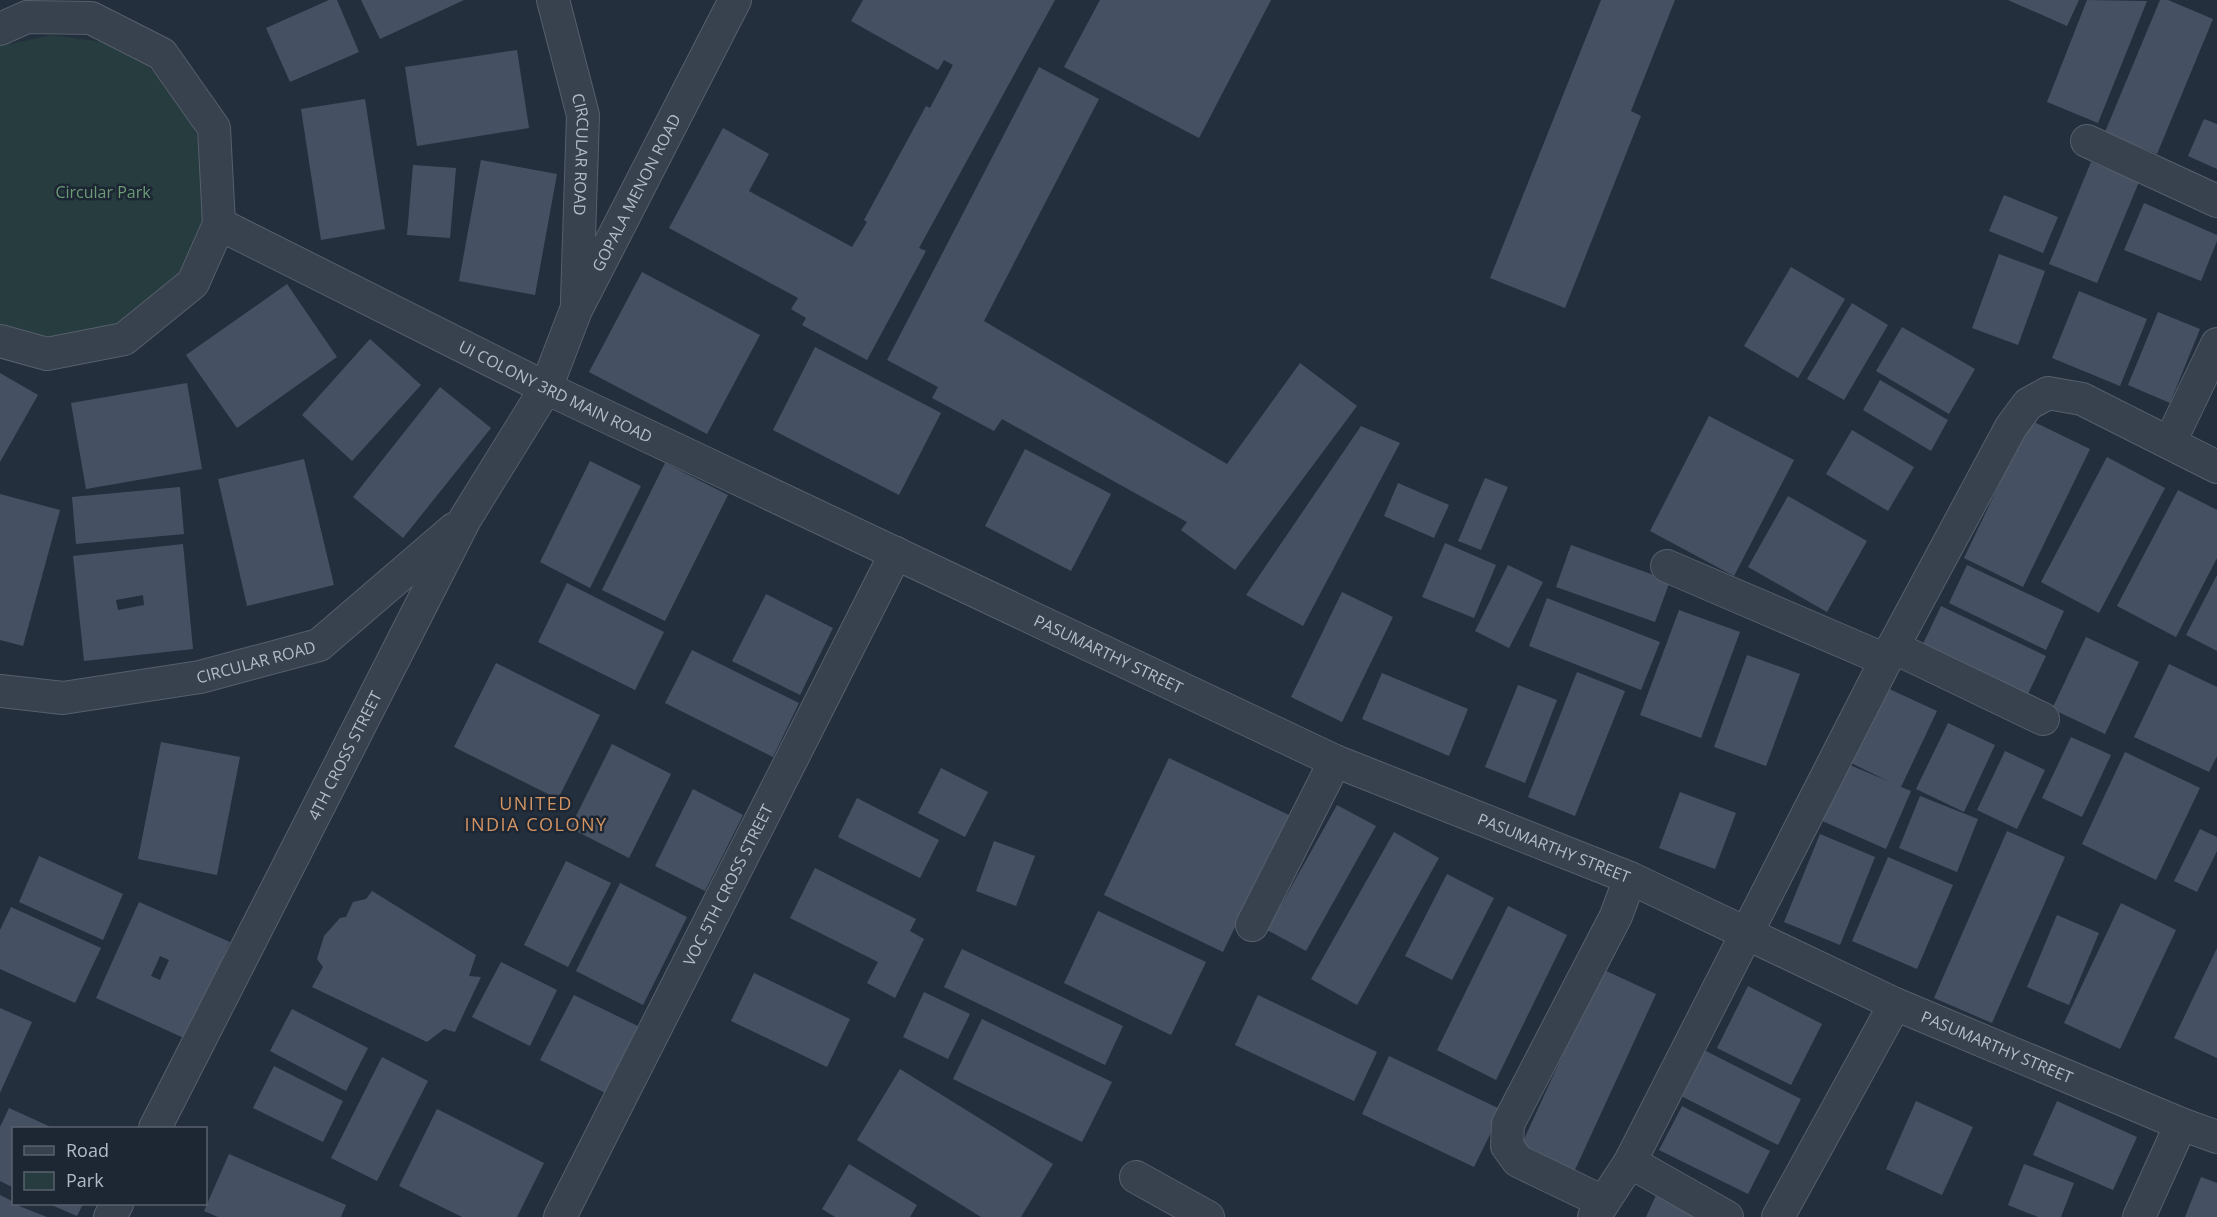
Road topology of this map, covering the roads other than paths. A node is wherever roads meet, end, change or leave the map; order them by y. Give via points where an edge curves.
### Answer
1 (553, 0) edge
2 (735, 0) edge
3 (16, 16) edge
4 (2086, 141) dead end
5 (2217, 201) edge
6 (219, 224) junction
7 (576, 310) junction
8 (0, 341) edge
9 (2217, 344) edge
10 (546, 388) junction
11 (2170, 442) junction
12 (2217, 467) edge
13 (465, 519) junction
14 (896, 553) junction
15 (1667, 566) dead end
16 (1890, 654) junction
17 (0, 691) edge
18 (2043, 719) dead end
19 (1335, 761) junction
20 (1630, 878) junction
21 (1252, 925) dead end
22 (1746, 933) junction
23 (1895, 1005) junction
24 (2181, 1124) junction
25 (156, 1127) edge
26 (2217, 1137) edge
27 (1630, 1162) junction
28 (1136, 1177) dead end
29 (1599, 1209) edge
30 (560, 1217) edge
31 (1208, 1217) edge
32 (1727, 1217) edge
33 (1778, 1217) edge
34 (2139, 1217) edge

1 - 7 street, CIRCULAR ROAD via 583,115
2 - 7 street, GOPALA MENON ROAD
3 - 6 street via 91,18 162,54 214,128
4 - 5 street
6 - 8 street via 193,283 124,339 47,354
6 - 10 street, UI COLONY 3RD MAIN ROAD
7 - 10 street, GOPALA MENON ROAD
9 - 11 street
10 - 13 street, 4TH CROSS STREET
10 - 14 street, UI COLONY 3RD MAIN ROAD
11 - 12 street
11 - 16 street via 2082,399 2048,393 2028,405 2011,427
13 - 17 street, CIRCULAR ROAD via 319,645 200,677 63,698
13 - 25 street, 4TH CROSS STREET
14 - 19 street, PASUMARTHY STREET
14 - 30 street, VOC 5TH CROSS STREET
15 - 16 street
16 - 18 street
16 - 22 street
19 - 20 street, PASUMARTHY STREET
19 - 21 street
20 - 22 street, PASUMARTHY STREET
20 - 29 street via 1616,916 1508,1124 1507,1146 1518,1161 1595,1198
22 - 23 street, PASUMARTHY STREET
22 - 27 street
23 - 24 street, PASUMARTHY STREET
23 - 33 street
24 - 26 street, PASUMARTHY STREET
24 - 34 street
27 - 29 street
27 - 32 street
28 - 31 street

